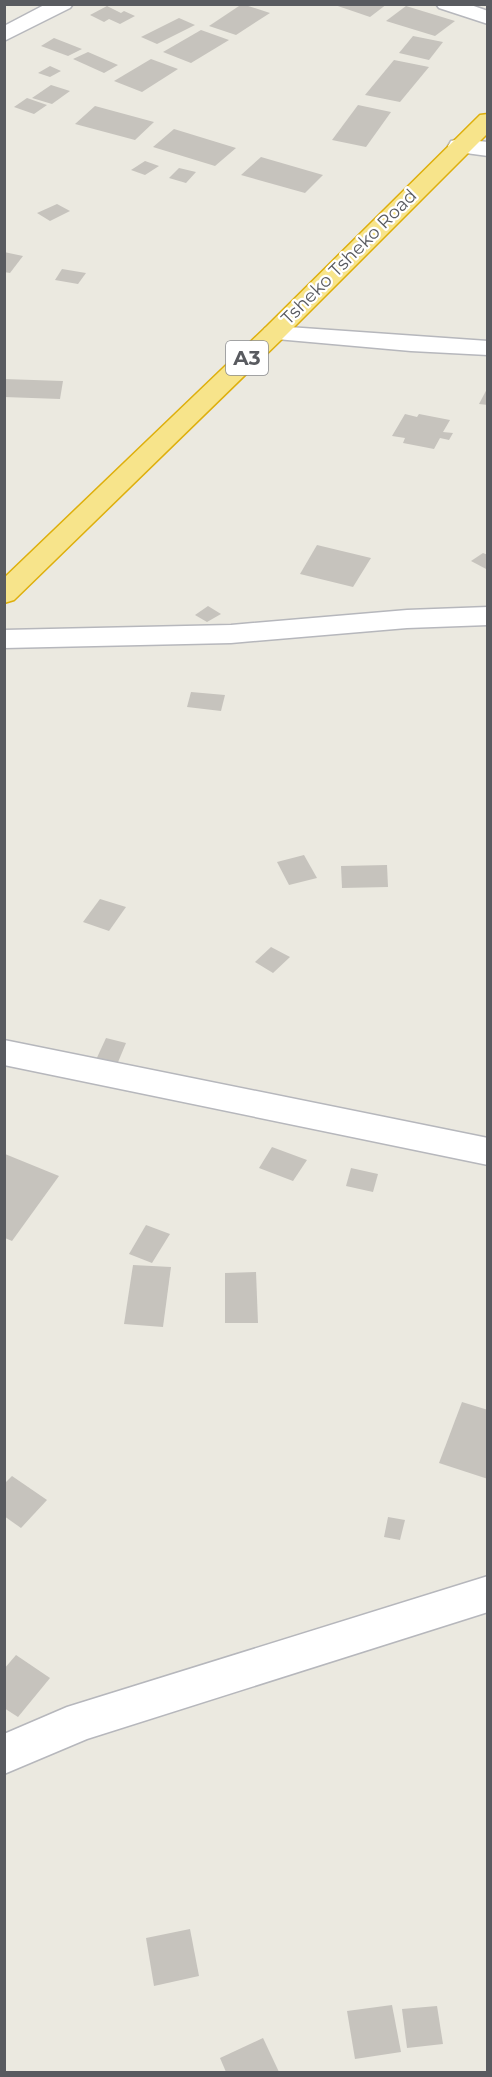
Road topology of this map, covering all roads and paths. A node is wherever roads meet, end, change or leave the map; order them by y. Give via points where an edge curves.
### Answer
1 (63, 4) edge
2 (446, 4) edge
3 (488, 18) edge
4 (4, 34) edge
5 (488, 120) edge
6 (459, 146) junction
7 (488, 149) edge
8 (274, 333) junction
9 (488, 348) edge
10 (4, 594) edge
11 (488, 616) edge
12 (4, 639) edge
13 (4, 1052) edge
14 (488, 1152) edge
15 (488, 1594) edge
16 (4, 1754) edge

1 - 4 street
2 - 3 street
5 - 6 highway, Tsheko Tsheko Road / A3
6 - 7 street
6 - 8 highway, Tsheko Tsheko Road / A3
8 - 9 street
8 - 10 highway, Tsheko Tsheko Road / A3
11 - 12 street via 231,634
13 - 14 street
15 - 16 street via 82,1720

